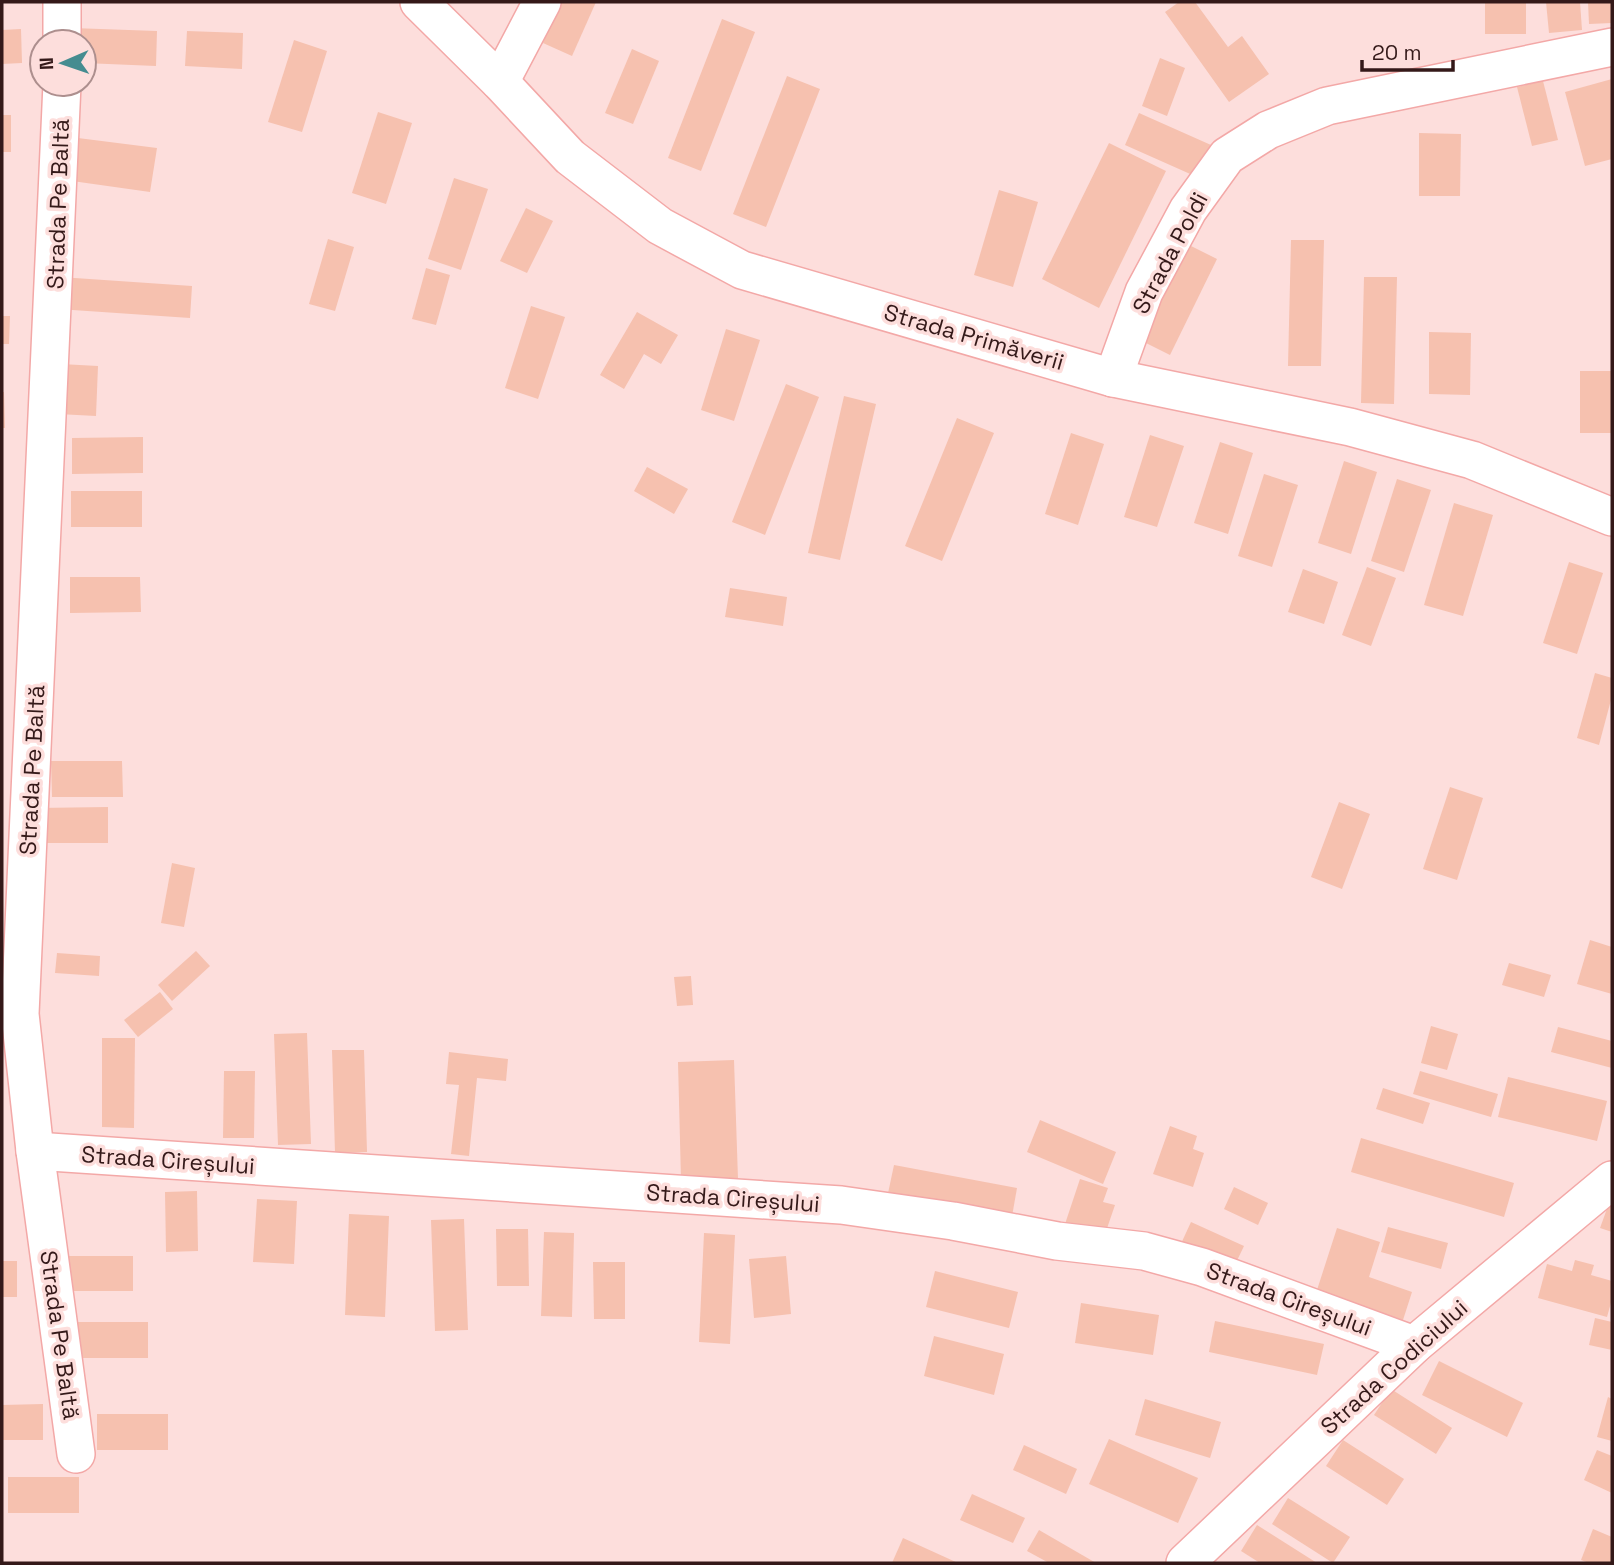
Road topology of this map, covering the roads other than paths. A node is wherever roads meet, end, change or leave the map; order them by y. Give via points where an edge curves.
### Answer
1 (62, 2) edge
2 (419, 2) edge
3 (542, 2) edge
4 (62, 28) edge
5 (1612, 47) edge
6 (500, 82) junction
7 (61, 98) edge
8 (1113, 377) junction
9 (1612, 517) edge
10 (11, 1014) edge
11 (35, 1150) junction
12 (1612, 1180) edge
13 (1413, 1345) junction
14 (76, 1454) dead end
15 (1185, 1563) edge

1 - 4 street
2 - 6 street, Strada Primăverii
3 - 6 street
5 - 8 street, Strada Poldi via 1327,106 1269,130 1227,156 1188,210 1144,292
6 - 8 street, Strada Primăverii via 570,158 660,226 742,270
7 - 10 street, Strada Pe Baltă
8 - 9 street, Strada Primăverii via 1350,427 1472,460
10 - 11 street, Strada Pe Baltă
11 - 13 street, Strada Cireșului via 841,1205 953,1220 1155,1254
11 - 14 street, Strada Pe Baltă
12 - 13 street, Strada Codiciului
13 - 15 street, Strada Codiciului

